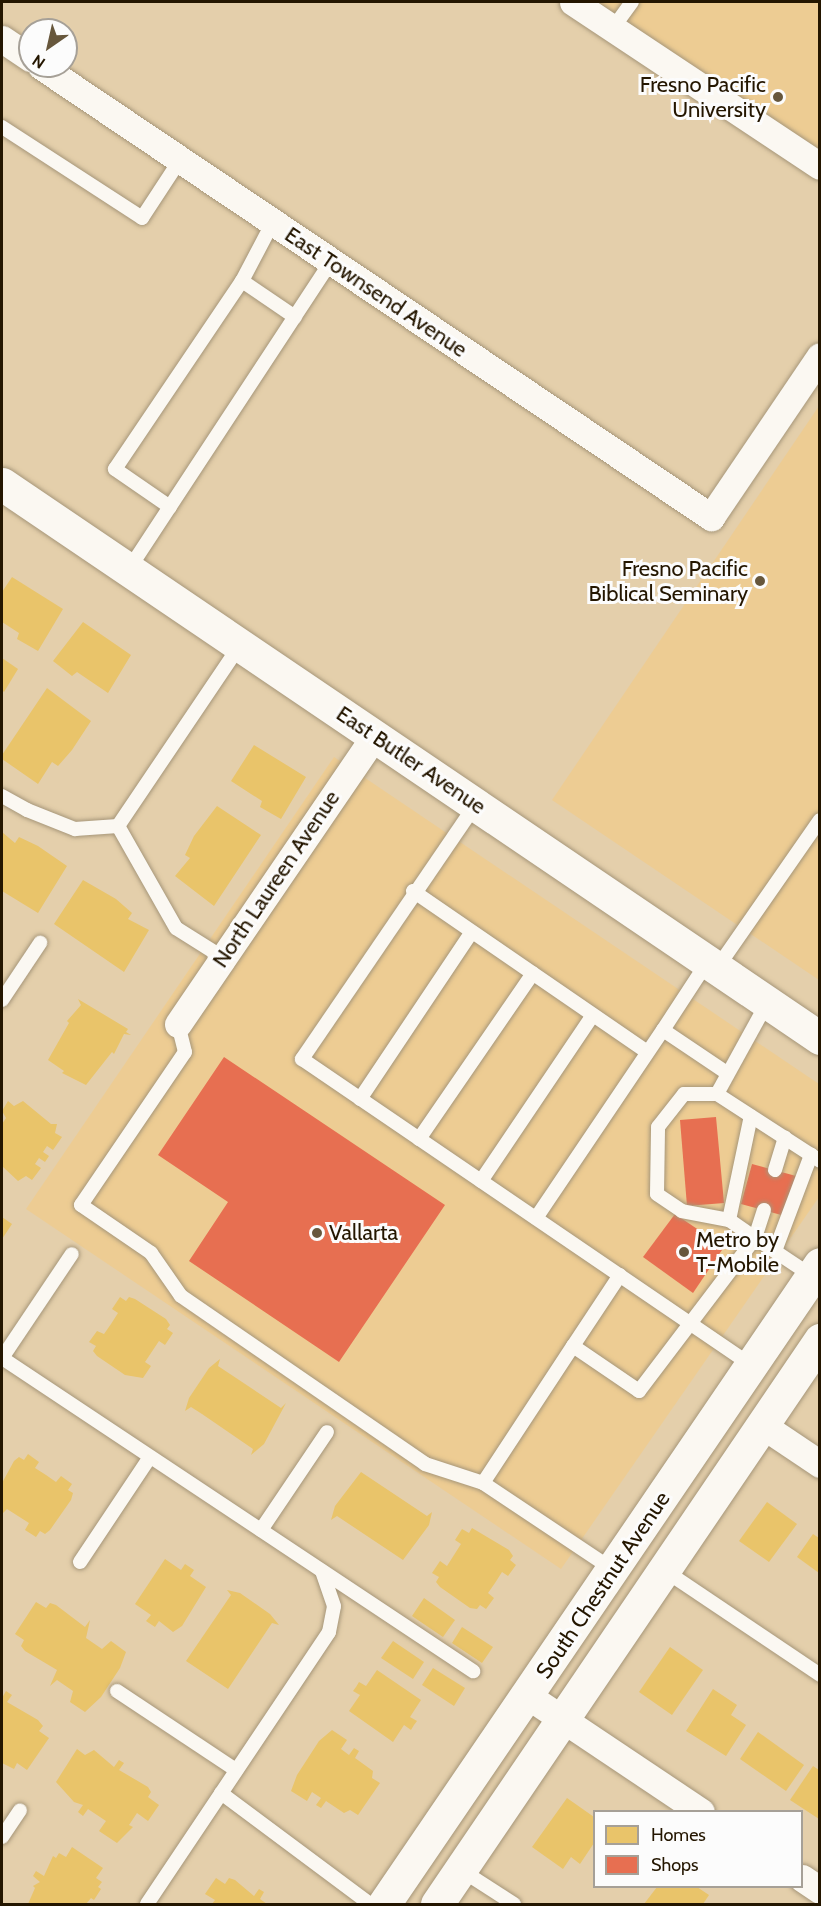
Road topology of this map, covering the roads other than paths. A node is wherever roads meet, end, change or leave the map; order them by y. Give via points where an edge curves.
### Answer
1 (573, 2) edge
2 (632, 2) edge
3 (613, 28) junction
4 (2, 39) edge
5 (18, 50) edge
6 (59, 78) edge
7 (2, 127) edge
8 (180, 160) junction
9 (819, 166) edge
10 (273, 222) junction
11 (331, 262) junction
12 (242, 281) junction
13 (295, 317) junction
14 (819, 356) edge
15 (2, 484) edge
16 (170, 507) junction
17 (129, 569) junction
18 (240, 645) junction
19 (375, 735) junction
20 (2, 796) edge
21 (476, 804) junction
22 (819, 820) edge
23 (118, 826) junction
24 (413, 891) junction
25 (472, 932) junction
26 (40, 943) dead end
27 (222, 957) junction
28 (712, 965) junction
29 (532, 973) junction
30 (2, 1000) edge
31 (768, 1003) junction
32 (593, 1015) junction
33 (178, 1024) joint
34 (663, 1030) junction
35 (819, 1038) edge
36 (647, 1052) junction
37 (727, 1073) junction
38 (717, 1094) junction
39 (360, 1098) junction
40 (751, 1116) junction
41 (419, 1138) junction
42 (784, 1138) junction
43 (815, 1158) edge
44 (775, 1170) dead end
45 (481, 1181) junction
46 (764, 1210) dead end
47 (537, 1218) junction
48 (729, 1220) junction
49 (755, 1238) junction
50 (775, 1251) junction
51 (72, 1254) dead end
52 (815, 1270) edge
53 (620, 1275) junction
54 (688, 1322) junction
55 (819, 1340) edge
56 (573, 1346) junction
57 (2, 1358) edge
58 (752, 1365) junction
59 (762, 1425) junction
60 (327, 1432) dead end
61 (150, 1457) junction
62 (819, 1464) edge
63 (483, 1483) junction
64 (261, 1530) junction
65 (80, 1562) dead end
66 (612, 1569) junction
67 (664, 1570) junction
68 (322, 1571) junction
69 (473, 1671) dead end
70 (819, 1675) edge
71 (117, 1691) dead end
72 (528, 1696) junction
73 (562, 1719) junction
74 (236, 1770) junction
75 (220, 1793) junction
76 (20, 1810) dead end
77 (698, 1810) edge
78 (2, 1837) edge
79 (461, 1870) junction
80 (803, 1879) edge
81 (819, 1890) edge
82 (147, 1905) edge
83 (370, 1905) edge
84 (384, 1905) edge
85 (437, 1905) edge
86 (514, 1905) edge

1 - 3 street
2 - 3 lane
3 - 9 street
4 - 5 street
6 - 8 street, East Townsend Avenue
7 - 8 lane via 142,218
8 - 10 street, East Townsend Avenue
10 - 11 street, East Townsend Avenue
10 - 12 lane
11 - 13 lane
11 - 14 street, East Townsend Avenue via 711,517
12 - 13 lane
12 - 16 lane via 115,469
13 - 16 lane
15 - 17 main road, East Butler Avenue
16 - 17 lane
17 - 18 main road, East Butler Avenue
18 - 19 main road, East Butler Avenue
18 - 23 lane
19 - 21 main road, East Butler Avenue
19 - 27 street, North Laureen Avenue
20 - 23 lane via 75,829
21 - 24 lane
21 - 28 main road, East Butler Avenue
22 - 28 lane
23 - 27 lane via 176,928
24 - 25 lane
24 - 39 lane via 302,1059
25 - 29 lane
25 - 39 lane
26 - 30 lane
27 - 33 street, North Laureen Avenue
28 - 31 main road, East Butler Avenue
28 - 34 lane
29 - 32 lane
29 - 41 lane
31 - 35 main road, East Butler Avenue
31 - 37 lane
32 - 36 lane
32 - 45 lane
33 - 63 lane via 185,1053 81,1205 151,1253 190,1303 425,1464
34 - 36 lane
34 - 37 lane
36 - 47 lane
37 - 38 lane
38 - 40 lane
38 - 48 lane via 684,1094 658,1126 657,1194 682,1211
39 - 41 lane
40 - 42 lane
40 - 48 lane
41 - 45 lane
42 - 43 lane
42 - 44 lane
43 - 50 lane
45 - 47 lane
46 - 49 lane
47 - 53 lane
48 - 49 lane
49 - 50 lane
49 - 54 lane
50 - 52 lane
51 - 57 lane
52 - 58 main road, South Chestnut Avenue
53 - 54 lane
53 - 56 lane
54 - 56 lane via 639,1390
54 - 58 lane
55 - 59 main road, South Chestnut Avenue
56 - 63 lane
57 - 61 lane
58 - 66 main road, South Chestnut Avenue
59 - 62 street
59 - 67 main road, South Chestnut Avenue
60 - 64 lane
61 - 64 lane
61 - 65 lane
63 - 66 lane
64 - 68 lane
66 - 72 main road, South Chestnut Avenue
67 - 70 lane
67 - 73 main road, South Chestnut Avenue
68 - 69 lane
68 - 74 lane via 334,1606 329,1632
71 - 74 lane
72 - 73 street
72 - 84 main road, South Chestnut Avenue
73 - 77 street
73 - 79 main road, South Chestnut Avenue
74 - 75 lane
75 - 82 lane
75 - 83 lane
76 - 78 lane
79 - 85 main road, South Chestnut Avenue
79 - 86 lane
80 - 81 street

